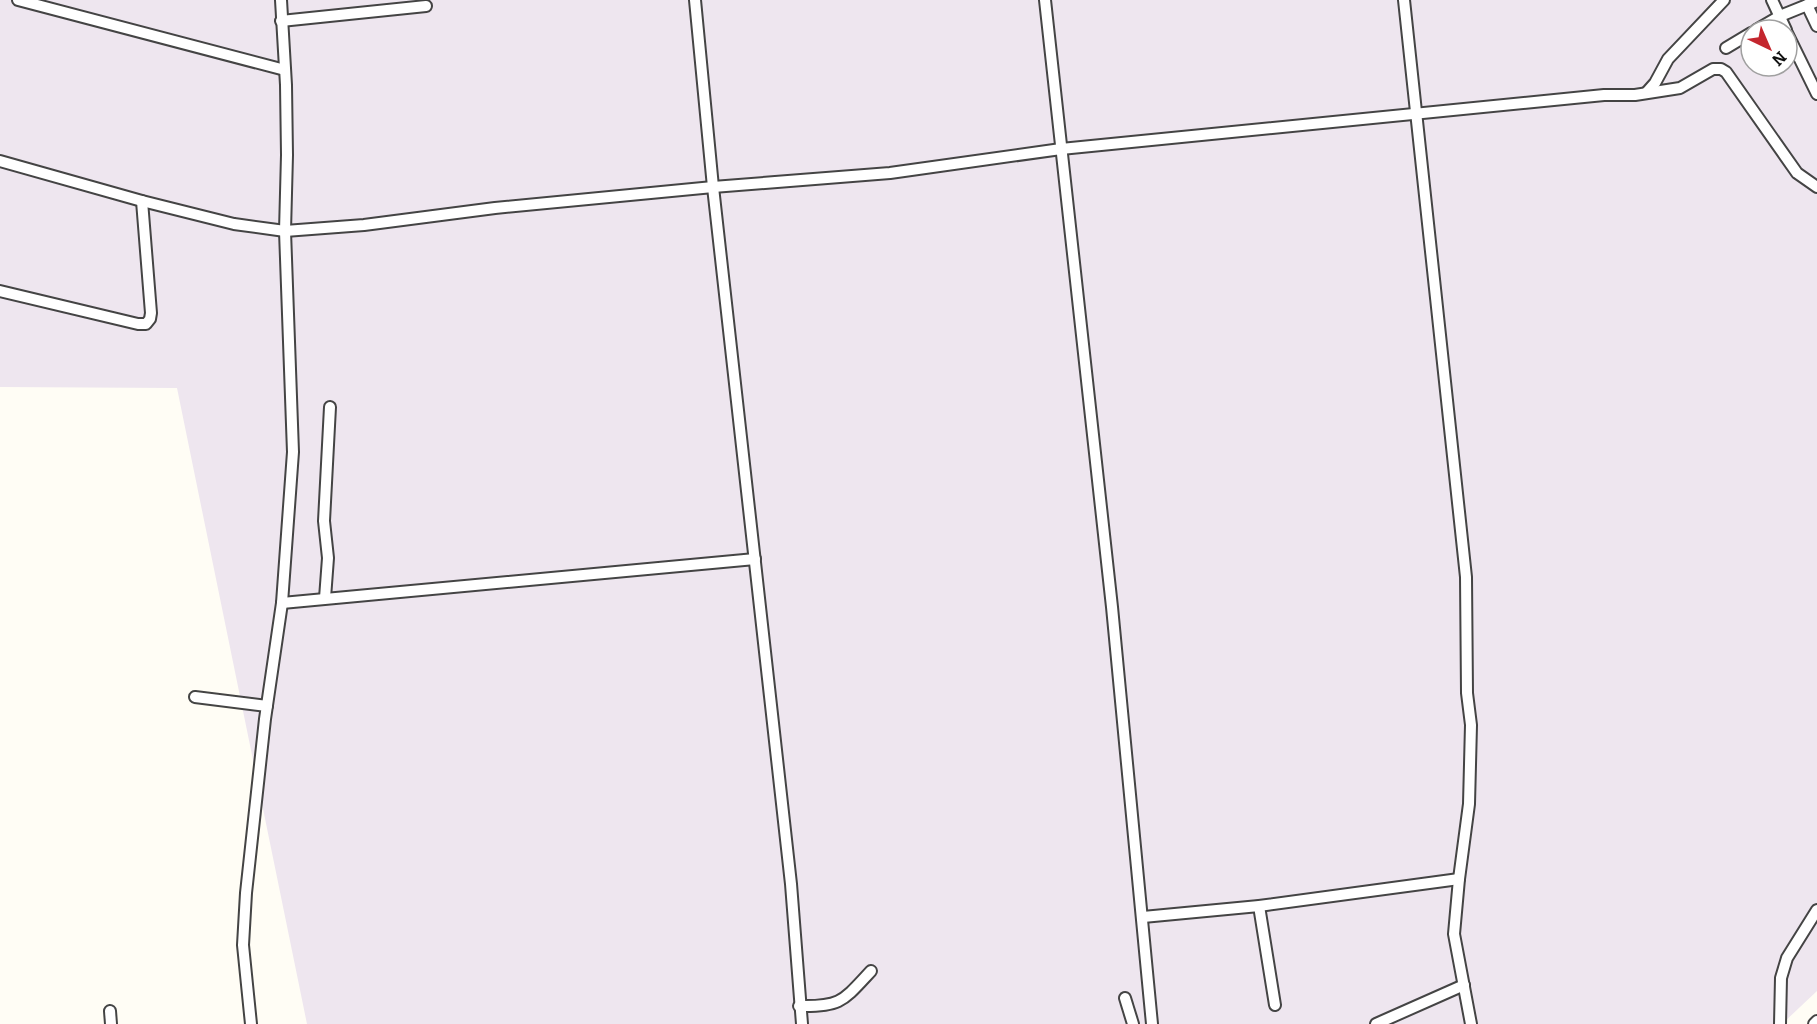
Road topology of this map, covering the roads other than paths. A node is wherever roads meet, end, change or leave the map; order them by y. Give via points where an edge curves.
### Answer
1 (18, 0) edge
2 (280, 0) edge
3 (695, 0) edge
4 (1045, 0) edge
5 (1404, 0) edge
6 (1724, 0) edge
7 (1772, 0) edge
8 (1812, 3) edge
9 (426, 6) dead end
10 (1780, 16) junction
11 (1777, 18) edge
12 (281, 21) junction
13 (1817, 26) edge
14 (1739, 40) edge
15 (1726, 48) dead end
16 (1799, 62) edge
17 (285, 70) junction
18 (1647, 92) junction
19 (1817, 93) edge
20 (1415, 115) junction
21 (1061, 149) junction
22 (0, 161) edge
23 (713, 187) junction
24 (1817, 187) edge
25 (142, 201) junction
26 (285, 231) junction
27 (0, 291) edge
28 (330, 407) dead end
29 (755, 559) junction
30 (325, 598) junction
31 (282, 603) junction
32 (195, 697) dead end
33 (267, 706) junction
34 (1459, 879) junction
35 (1259, 906) junction
36 (1817, 910) edge
37 (1143, 917) junction
38 (871, 971) dead end
39 (1464, 985) junction
40 (1125, 998) dead end
41 (1275, 1005) dead end
42 (799, 1006) junction
43 (110, 1011) dead end
44 (111, 1024) edge
45 (251, 1024) edge
46 (802, 1024) edge
47 (1133, 1024) edge
48 (1152, 1024) edge
49 (1376, 1024) edge
50 (1471, 1024) edge
51 (1780, 1024) edge

1 - 17 street
2 - 12 street
3 - 23 street
4 - 21 street
5 - 20 street
6 - 18 street via 1668,59
7 - 10 street
8 - 10 street
8 - 13 street
9 - 12 street
10 - 11 street
12 - 17 street
14 - 15 street
16 - 19 street
17 - 26 street
18 - 20 street
18 - 24 street via 1680,88 1713,69 1721,69 1797,173
20 - 21 street
20 - 34 street via 1466,577 1471,725 1469,804
21 - 23 street via 890,173
21 - 37 street
22 - 25 street
23 - 26 street
23 - 29 street
25 - 26 street via 234,224
25 - 27 street via 151,313 146,324
26 - 31 street via 294,434
28 - 30 street via 324,521 328,558
29 - 30 street
29 - 42 street via 791,885
30 - 31 street
31 - 33 street
32 - 33 street
33 - 45 street via 243,945
34 - 35 street
34 - 39 street via 1454,934
35 - 37 street
35 - 41 street
36 - 51 street via 1786,958 1781,978
37 - 48 street
38 - 42 street via 838,1002
39 - 49 street
39 - 50 street
40 - 47 street
42 - 46 street
43 - 44 street

